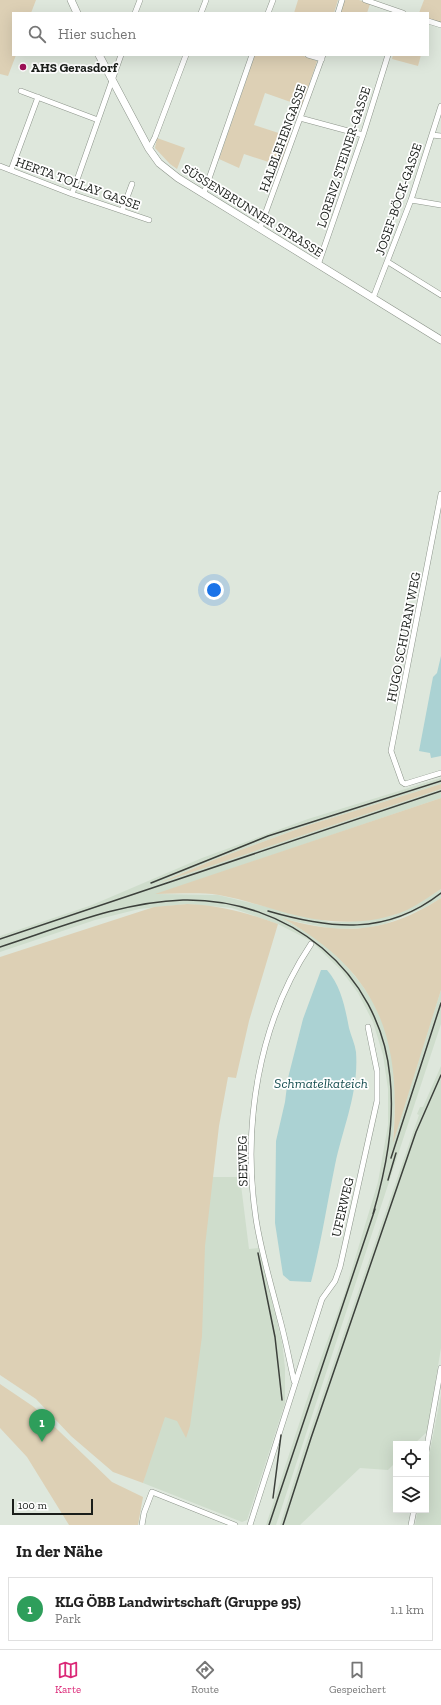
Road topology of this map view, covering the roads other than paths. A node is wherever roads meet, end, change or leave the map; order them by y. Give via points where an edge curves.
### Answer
1 (71, 0) edge
2 (140, 0) edge
3 (206, 0) edge
4 (273, 0) edge
5 (342, 0) edge
6 (365, 0) edge
7 (77, 12) edge
8 (135, 12) edge
9 (201, 12) edge
10 (268, 12) edge
11 (338, 12) edge
12 (399, 12) edge
13 (429, 21) edge
14 (441, 25) edge
15 (100, 56) edge
16 (121, 56) edge
17 (186, 56) edge
18 (252, 56) edge
19 (388, 56) edge
20 (323, 57) edge
21 (112, 80) junction
22 (21, 91) dead end
23 (38, 97) junction
24 (441, 106) edge
25 (300, 118) junction
26 (98, 120) junction
27 (363, 135) junction
28 (432, 135) junction
29 (441, 136) edge
30 (149, 149) junction
31 (0, 166) edge
32 (11, 170) junction
33 (132, 184) dead end
34 (204, 193) junction
35 (72, 194) junction
36 (412, 200) junction
37 (441, 205) edge
38 (122, 212) junction
39 (149, 220) dead end
40 (260, 228) junction
41 (388, 262) junction
42 (318, 265) junction
43 (441, 295) edge
44 (373, 298) junction
45 (441, 340) edge
46 (441, 494) edge
47 (441, 773) edge
48 (311, 944) dead end
49 (368, 1027) dead end
50 (441, 1368) edge
51 (295, 1384) junction
52 (428, 1441) edge
53 (413, 1513) edge
54 (142, 1525) edge
55 (235, 1525) edge
56 (250, 1525) edge
57 (411, 1525) edge

1 - 7 street
2 - 8 street
3 - 9 street
4 - 10 street
5 - 11 street
6 - 12 street
13 - 14 street
15 - 21 street, SÜSSENBRUNNER STRASSE
16 - 21 street
17 - 30 street
18 - 34 street
19 - 27 street, LORENZ STEINER-GASSE
20 - 25 street, HALBLEHENGASSE
21 - 26 street
21 - 30 street, SÜSSENBRUNNER STRASSE
22 - 23 street
23 - 26 street
23 - 32 street
24 - 28 street, JOSEF-BÖCK-GASSE
25 - 27 street
25 - 40 street, HALBLEHENGASSE
26 - 35 street
27 - 42 street, LORENZ STEINER-GASSE
28 - 29 street
28 - 36 street, JOSEF-BÖCK-GASSE
30 - 34 street, SÜSSENBRUNNER STRASSE via 159,163
31 - 32 street, HERTA TOLLAY GASSE
32 - 35 street, HERTA TOLLAY GASSE
33 - 38 street
34 - 40 street, SÜSSENBRUNNER STRASSE
35 - 38 street, HERTA TOLLAY GASSE
36 - 37 street
36 - 41 street, JOSEF-BÖCK-GASSE
38 - 39 street, HERTA TOLLAY GASSE
40 - 42 street, SÜSSENBRUNNER STRASSE
41 - 43 street
41 - 44 street, JOSEF-BÖCK-GASSE
42 - 44 street, SÜSSENBRUNNER STRASSE
44 - 45 street, SÜSSENBRUNNER STRASSE
46 - 47 street, HUGO SCHURAN WEG via 391,751 405,784
48 - 51 street, SEEWEG via 288,985 269,1034 258,1075 251,1143 256,1219
49 - 51 street, UFERWEG via 378,1081 374,1117 336,1278 322,1299
50 - 52 street
51 - 56 street, UFERWEG
53 - 57 street
54 - 55 street via 152,1492

